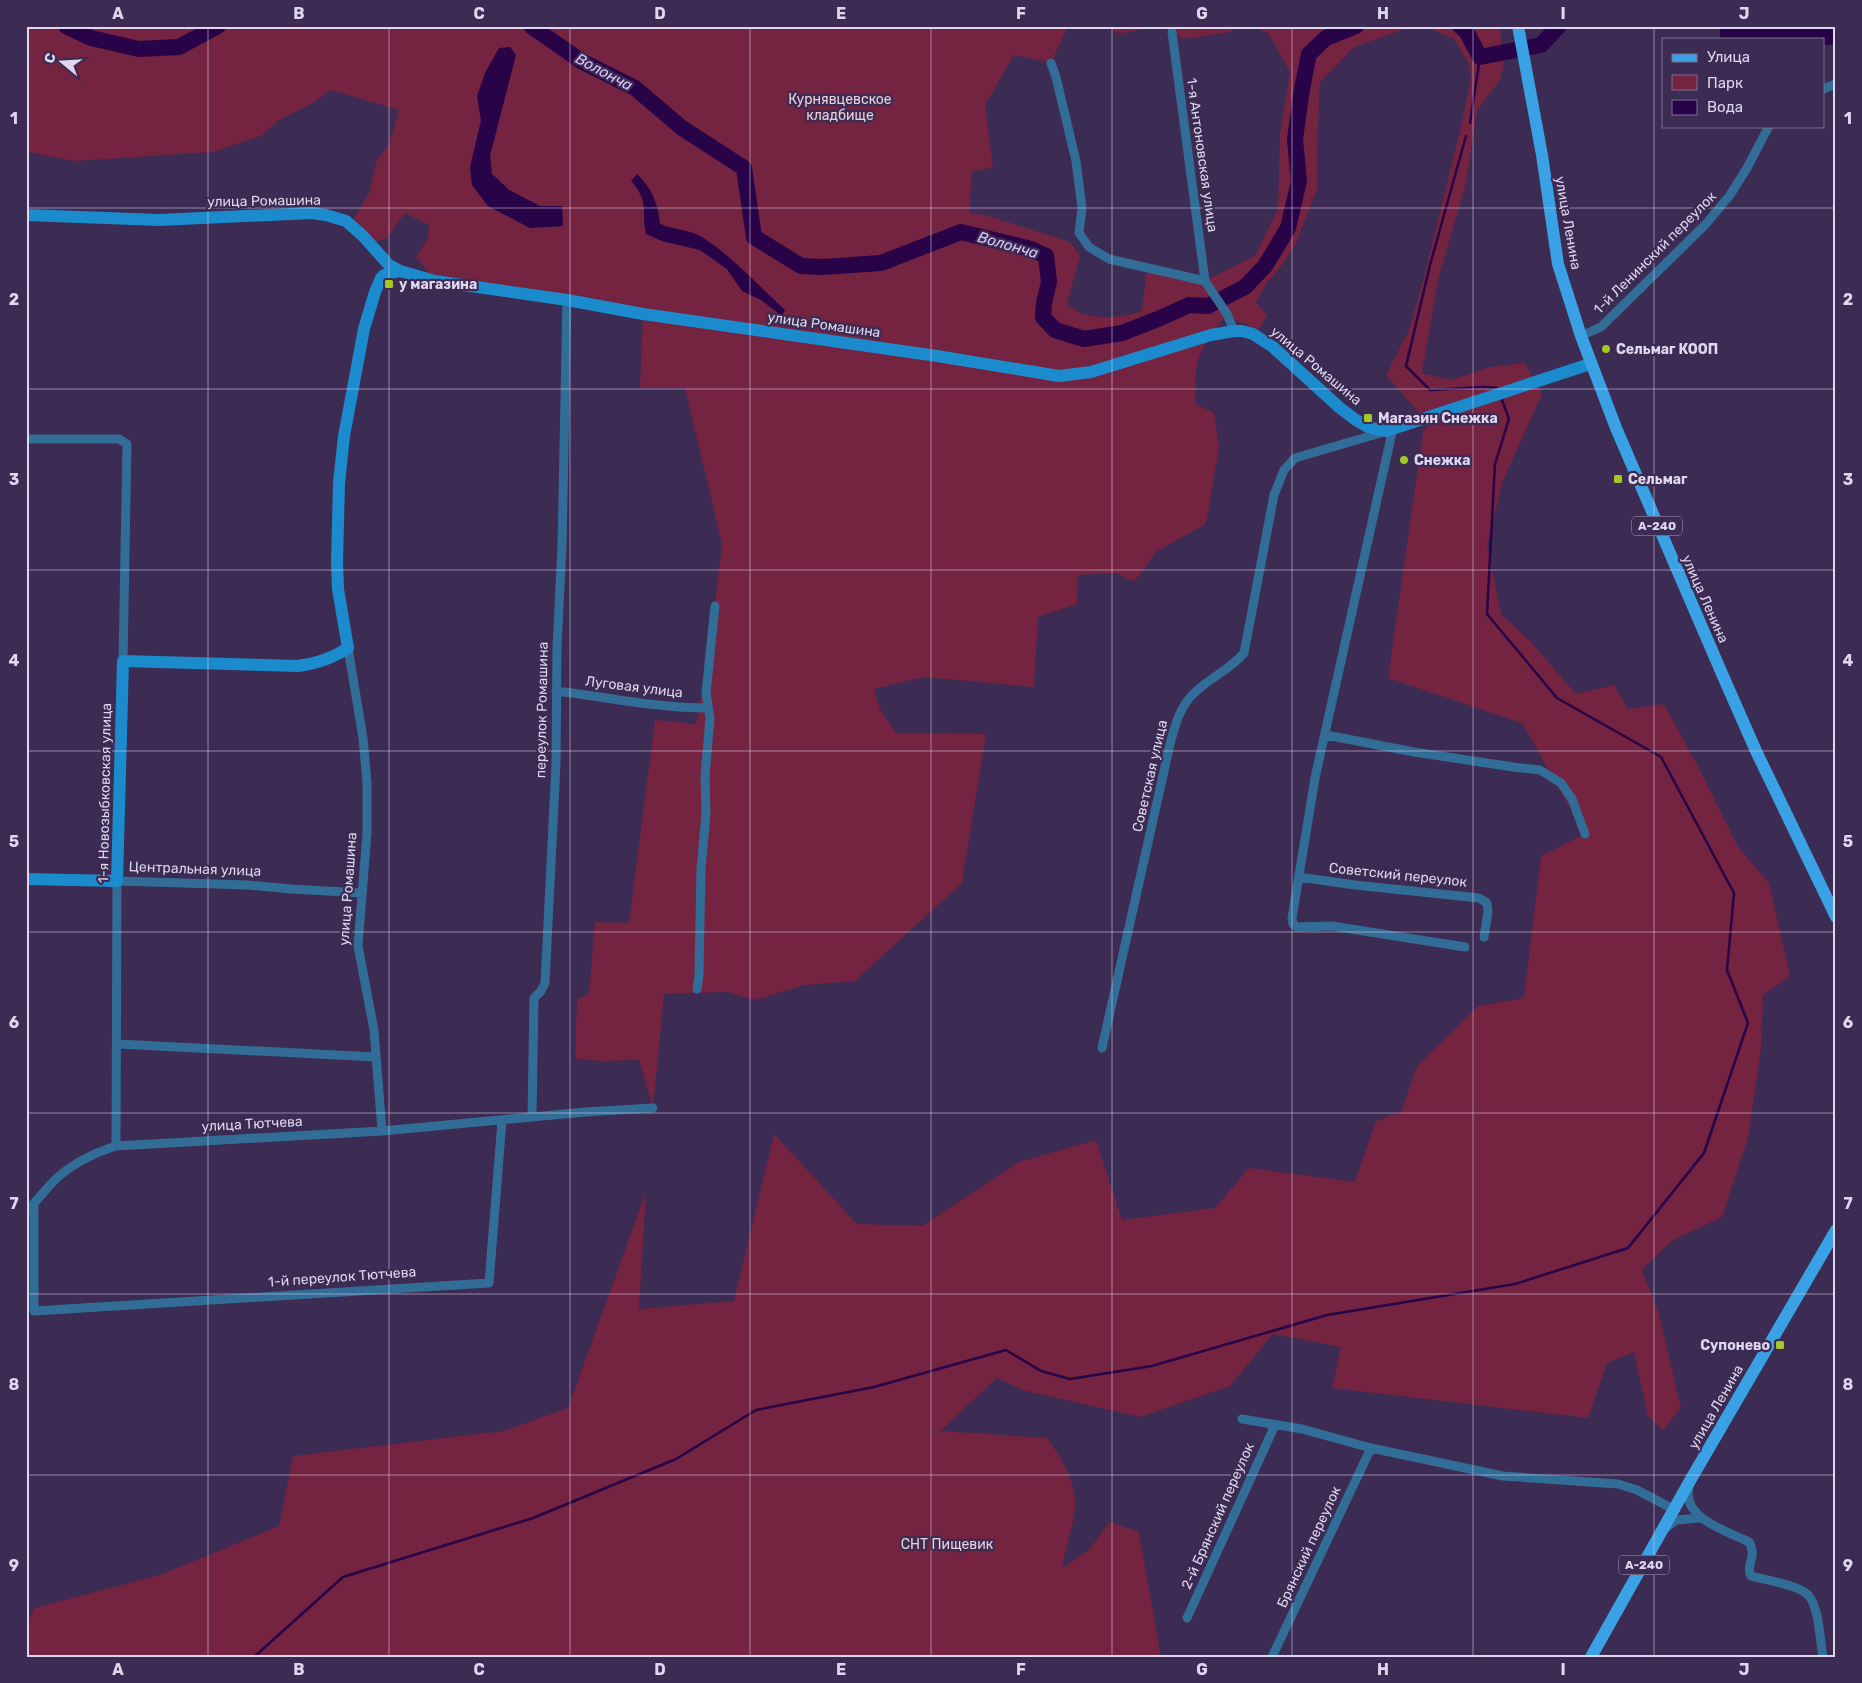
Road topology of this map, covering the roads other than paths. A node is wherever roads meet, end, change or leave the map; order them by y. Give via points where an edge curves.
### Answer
1 (1518, 26) edge
2 (1172, 32) dead end
3 (1051, 63) dead end
4 (1836, 84) edge
5 (1824, 88) edge
6 (1768, 128) edge
7 (26, 215) edge
8 (369, 244) junction
9 (400, 271) junction
10 (1205, 281) junction
11 (375, 292) junction
12 (567, 300) junction
13 (1234, 331) junction
14 (1580, 336) junction
15 (1590, 364) junction
16 (1389, 430) junction
17 (26, 439) edge
18 (715, 606) dead end
19 (348, 648) junction
20 (123, 661) junction
21 (556, 691) junction
22 (708, 708) junction
23 (1326, 735) junction
24 (1585, 834) dead end
25 (1299, 877) junction
26 (26, 879) edge
27 (117, 881) junction
28 (362, 892) junction
29 (1836, 917) edge
30 (1484, 938) dead end
31 (1465, 947) dead end
32 (697, 989) dead end
33 (118, 1044) junction
34 (1102, 1048) dead end
35 (376, 1057) junction
36 (653, 1108) dead end
37 (532, 1117) junction
38 (502, 1121) junction
39 (382, 1130) junction
40 (116, 1146) junction
41 (34, 1203) junction
42 (26, 1211) edge
43 (1834, 1239) edge
44 (1242, 1419) dead end
45 (1274, 1425) junction
46 (1371, 1448) junction
47 (1691, 1479) junction
48 (1675, 1510) junction
49 (1700, 1518) junction
50 (1664, 1530) junction
51 (1624, 1599) junction
52 (1187, 1618) dead end
53 (1272, 1657) edge
54 (1591, 1657) edge
55 (1602, 1657) edge
56 (1823, 1657) edge

1 - 14 main road, улица Ленина / А-240 via 1558,264
2 - 10 street, 1-я Антоновская улица
3 - 10 street via 1076,161 1082,208 1079,233 1088,247 1109,259
4 - 5 street
6 - 14 street, 1-й Ленинский переулок via 1730,195 1706,224 1601,327
7 - 8 street, улица Ромашина via 159,220 326,214 346,221
8 - 9 street, улица Ромашина via 389,265
8 - 11 street via 378,268
9 - 11 street via 384,275
9 - 12 street, улица Ромашина via 435,281
10 - 13 street
11 - 19 street via 364,329 344,436 339,483 338,589
12 - 13 street, улица Ромашина via 1059,376 1091,372
12 - 21 street, переулок Ромашина
13 - 16 street, улица Ромашина via 1262,339 1368,427
14 - 15 main road, улица Ленина / А-240
15 - 16 street
15 - 29 main road, улица Ленина / А-240 via 1726,684
16 - 23 street
16 - 34 street, Советская улица via 1295,458 1284,470 1274,494 1244,653 1188,700 1176,724
17 - 20 street, 1-я Новозыбковская улица via 119,439 127,444
18 - 22 street via 706,693
19 - 20 street via 320,662 298,666
19 - 28 street, улица Ромашина via 367,783
20 - 27 street, 1-я Новозыбковская улица
21 - 22 street, Луговая улица via 631,703
21 - 37 street, переулок Ромашина via 556,764 545,983 534,998
22 - 32 street
23 - 24 street via 1443,757 1540,770 1561,783 1572,799
23 - 25 street via 1315,778
25 - 30 street, Советский переулок via 1479,898 1487,903
25 - 31 street via 1293,924 1297,928 1332,926
26 - 27 street, Центральная улица
27 - 28 street, Центральная улица
27 - 33 street, 1-я Новозыбковская улица
28 - 35 street, улица Ромашина via 358,946
33 - 35 street
33 - 40 street, 1-я Новозыбковская улица
35 - 39 street, улица Ромашина
36 - 37 street, улица Тютчева
37 - 38 street, улица Тютчева
38 - 39 street, улица Тютчева
38 - 41 street, 1-й переулок Тютчева via 489,1283 34,1311
39 - 40 street, улица Тютчева
40 - 41 street, улица Тютчева via 92,1153 69,1167
41 - 42 street, улица Тютчева
43 - 47 main road, улица Ленина / А-240
44 - 45 street
45 - 46 street via 1302,1429
45 - 52 street, 2-й Брянский переулок
46 - 48 street via 1503,1476 1618,1484
46 - 53 street, Брянский переулок
47 - 48 main road, улица Ленина / А-240
47 - 49 street via 1688,1498
48 - 50 main road, улица Ленина / А-240
49 - 50 street via 1676,1520
49 - 56 street via 1749,1542 1753,1554 1751,1576 1799,1589 1809,1596 1814,1606
50 - 51 main road, улица Ленина / А-240
51 - 54 main road, А-240
51 - 55 main road

